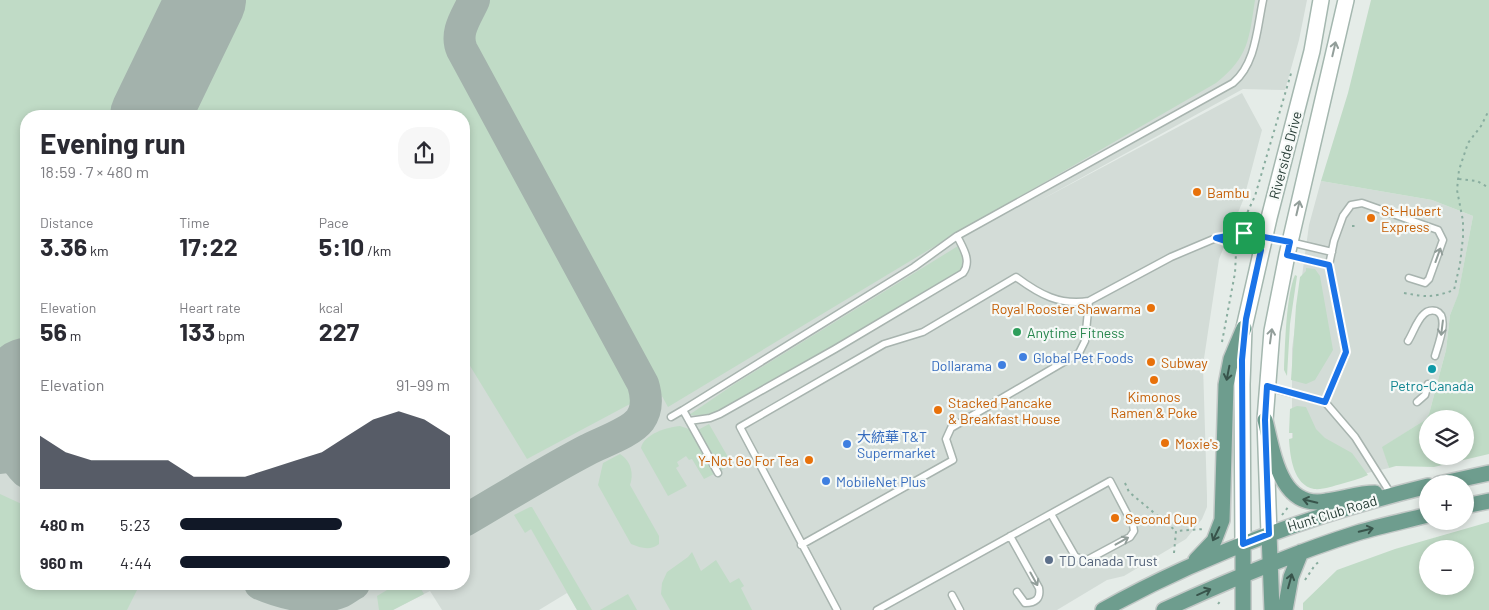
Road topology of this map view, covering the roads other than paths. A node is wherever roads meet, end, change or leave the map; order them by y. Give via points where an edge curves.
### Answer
1 (1263, 0) edge
2 (1321, 0) edge
3 (1346, 0) edge
4 (957, 236) junction
5 (1216, 238) junction
6 (1263, 243) junction
7 (1289, 249) junction
8 (1332, 252) junction
9 (1329, 265) junction
10 (1409, 278) dead end
11 (1089, 301) junction
12 (1244, 328) junction
13 (1408, 341) dead end
14 (1436, 356) dead end
15 (1428, 384) dead end
16 (1267, 386) junction
17 (1325, 402) junction
18 (1417, 402) dead end
19 (683, 410) junction
20 (671, 417) dead end
21 (1265, 420) junction
22 (689, 421) junction
23 (1489, 472) edge
24 (718, 473) dead end
25 (1474, 475) edge
26 (1419, 488) edge
27 (1392, 495) junction
28 (1489, 501) edge
29 (1474, 504) edge
30 (1051, 514) junction
31 (1419, 517) edge
32 (1269, 534) junction
33 (1010, 536) junction
34 (1243, 544) junction
35 (801, 545) junction
36 (1301, 552) junction
37 (1270, 563) junction
38 (1189, 566) junction
39 (1243, 574) junction
40 (1017, 592) dead end
41 (952, 595) dead end
42 (837, 610) edge
43 (876, 610) edge
44 (960, 610) edge
45 (1104, 610) edge
46 (1164, 610) edge
47 (1243, 610) edge
48 (1272, 610) edge
49 (1284, 610) edge

1 - 4 lane via 1252,54 1245,72 1233,83
2 - 6 main road, Riverside Drive via 1312,51
7 -> 3 main road, Riverside Drive
4 - 19 lane via 914,267
4 - 22 lane via 967,257 963,273 720,414
5 - 6 lane via 1240,246
5 - 6 lane via 1244,233
5 - 11 lane via 1171,257
6 - 7 main road
6 - 12 main road, Riverside Drive
7 - 8 lane
7 - 9 lane
16 -> 7 main road, Riverside Drive via 1272,331
8 - 9 lane
10 -> 8 lane via 1421,283 1429,279 1443,240 1438,230 1362,203 1351,205 1343,216
9 - 17 lane via 1346,352
11 - 35 lane via 1085,341 1079,354 950,428 946,439 953,460
11 - 35 lane via 1076,303 1038,293 1016,277 923,332 884,344 740,427
12 - 34 main road, Riverside Drive
12 -> 38 main road via 1231,359 1226,385 1222,520 1214,541
13 -> 14 lane via 1424,315 1437,312 1443,324
15 - 18 lane via 1425,395
16 - 17 lane
16 - 21 main road, Riverside Drive
17 - 27 lane via 1355,437
19 - 20 lane
19 - 22 lane
27 -> 21 main road via 1366,493 1310,503 1302,499 1290,490 1279,472
21 - 32 main road, Riverside Drive
22 - 24 lane
23 - 25 main road
26 - 27 main road, Hunt Club Road
27 - 32 main road, Hunt Club Road
28 - 29 main road
30 -> 30 lane via 1075,556 1082,560 1130,537 1134,531 1110,481
30 - 33 lane
36 -> 31 main road, Hunt Club Road via 1358,532
32 - 34 main road, Hunt Club Road
32 - 37 main road, Riverside Drive
33 -> 40 lane via 1040,594 1037,600 1025,603
33 - 43 lane
34 - 38 main road, Hunt Club Road
34 - 39 main road, Riverside Drive
35 - 42 lane
36 - 37 main road, Hunt Club Road
49 -> 36 main road via 1291,577
37 - 39 main road, Hunt Club Road
37 - 48 main road, Riverside Drive
38 - 45 main road, Hunt Club Road
46 -> 39 main road, Hunt Club Road
39 - 47 main road, Riverside Drive
41 - 44 lane

